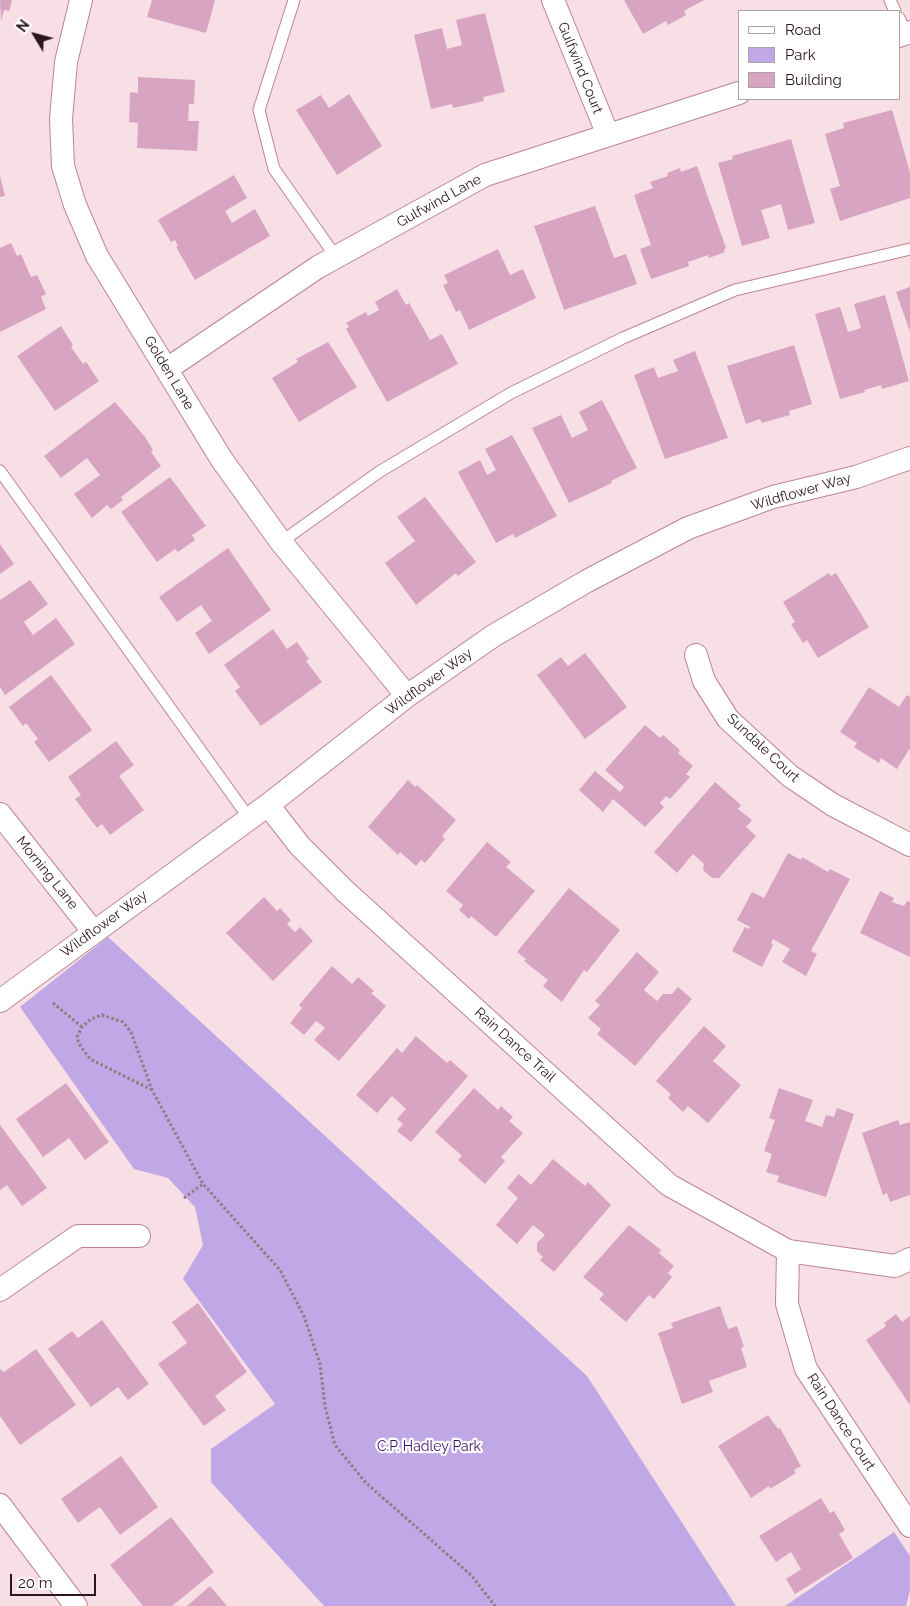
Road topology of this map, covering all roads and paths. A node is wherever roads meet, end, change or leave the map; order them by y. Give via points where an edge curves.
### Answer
1 (81, 0) edge
2 (294, 0) edge
3 (553, 0) edge
4 (738, 93) edge
5 (608, 135) junction
6 (910, 249) edge
7 (336, 257) junction
8 (167, 369) junction
9 (910, 458) edge
10 (0, 471) edge
11 (281, 542) junction
12 (696, 655) dead end
13 (407, 696) junction
14 (268, 805) junction
15 (0, 814) edge
16 (249, 818) junction
17 (910, 845) edge
18 (94, 931) junction
19 (0, 1001) edge
20 (53, 1004) dead end
21 (82, 1027) junction
22 (152, 1090) junction
23 (203, 1184) junction
24 (184, 1198) dead end
25 (139, 1236) dead end
26 (788, 1251) junction
27 (910, 1259) edge
28 (0, 1290) edge
29 (0, 1505) edge
30 (910, 1526) edge
31 (76, 1606) edge
32 (495, 1606) edge

1 - 8 street, Golden Lane via 66,62 61,119 63,166 75,205 97,256
2 - 7 lane via 259,110 274,169
3 - 5 street, Gulfwind Court
4 - 5 street, Gulfwind Lane
5 - 7 street, Gulfwind Lane via 485,175
6 - 11 lane via 735,290 623,338 494,403 379,472
7 - 8 street, Gulfwind Lane
8 - 11 street, Golden Lane via 222,460
9 - 13 street, Wildflower Way via 856,476 773,497 688,528 587,581 493,636
10 - 16 lane
11 - 13 street, Golden Lane
12 - 17 street, Sundale Court via 704,681 728,718 790,776 833,805
13 - 14 street, Wildflower Way
14 - 16 street, Wildflower Way
14 - 26 street, Rain Dance Trail via 300,846 345,891 670,1186
15 - 18 street, Morning Lane
16 - 18 street, Wildflower Way
18 - 19 street, Wildflower Way
20 - 21 path
21 - 22 path via 79,1044 90,1059
21 - 22 path via 102,1014 123,1022 131,1032
22 - 23 path
23 - 24 path
23 - 32 path via 280,1270 304,1316 320,1364 325,1406 335,1445 366,1483 472,1576
25 - 28 street via 78,1236
26 - 27 street via 895,1266
26 - 30 street, Rain Dance Court via 787,1304 806,1369
29 - 31 street

